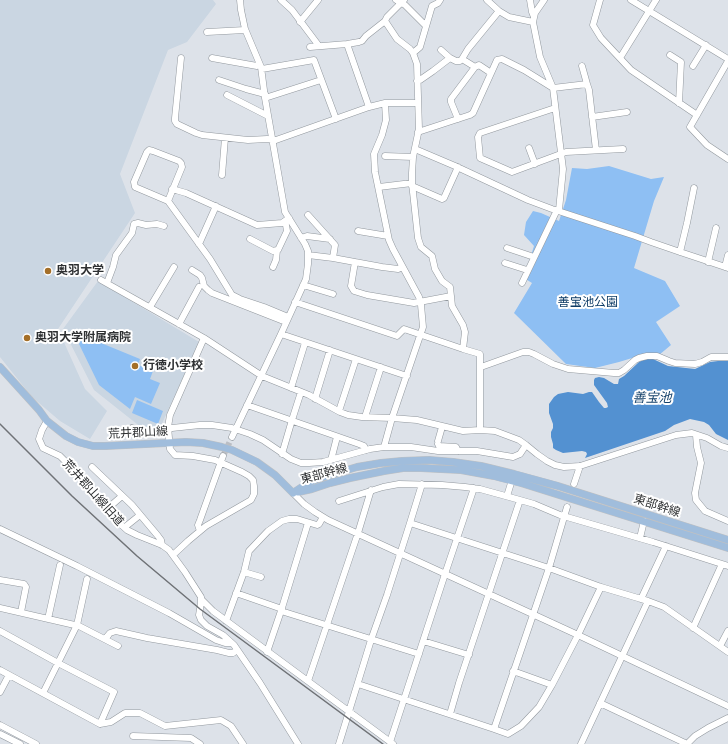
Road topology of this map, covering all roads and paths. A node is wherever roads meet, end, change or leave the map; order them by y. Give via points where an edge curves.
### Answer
1 (240, 0) edge
2 (282, 0) edge
3 (318, 0) edge
4 (440, 0) edge
5 (487, 0) edge
6 (530, 0) edge
7 (544, 0) edge
8 (600, 0) edge
9 (631, 0) edge
10 (656, 0) edge
11 (400, 1) edge
12 (499, 11) junction
13 (650, 12) junction
14 (533, 19) junction
15 (385, 21) junction
16 (300, 22) junction
17 (426, 26) junction
18 (246, 30) junction
19 (208, 32) dead end
20 (347, 44) junction
21 (706, 45) junction
22 (319, 46) junction
23 (310, 47) dead end
24 (441, 50) dead end
25 (413, 53) junction
26 (670, 56) dead end
27 (181, 58) dead end
28 (212, 58) dead end
29 (450, 58) junction
30 (620, 58) junction
31 (462, 59) junction
32 (728, 60) edge
33 (582, 66) dead end
34 (693, 66) dead end
35 (261, 67) junction
36 (475, 67) junction
37 (491, 73) junction
38 (219, 80) dead end
39 (321, 80) junction
40 (417, 81) junction
41 (587, 84) junction
42 (553, 88) junction
43 (228, 95) dead end
44 (265, 96) junction
45 (385, 103) junction
46 (418, 103) junction
47 (679, 104) junction
48 (369, 107) junction
49 (555, 108) junction
50 (627, 112) dead end
51 (697, 115) junction
52 (268, 116) junction
53 (592, 117) junction
54 (336, 119) junction
55 (458, 119) junction
56 (418, 132) junction
57 (225, 138) junction
58 (272, 140) junction
59 (529, 148) dead end
60 (415, 149) junction
61 (623, 149) dead end
62 (596, 150) junction
63 (561, 153) junction
64 (385, 156) dead end
65 (414, 157) junction
66 (728, 159) edge
67 (535, 164) junction
68 (458, 167) junction
69 (222, 175) dead end
70 (412, 185) junction
71 (378, 187) junction
72 (694, 188) dead end
73 (172, 189) junction
74 (168, 201) junction
75 (216, 206) junction
76 (558, 210) junction
77 (308, 215) dead end
78 (287, 220) junction
79 (164, 226) dead end
80 (716, 228) dead end
81 (358, 231) dead end
82 (388, 236) junction
83 (301, 238) junction
84 (250, 239) dead end
85 (330, 239) junction
86 (199, 244) junction
87 (507, 248) dead end
88 (277, 250) junction
89 (680, 252) junction
90 (308, 255) junction
91 (728, 255) edge
92 (534, 257) junction
93 (333, 258) junction
94 (355, 262) junction
95 (708, 262) junction
96 (505, 263) dead end
97 (174, 267) dead end
98 (402, 267) junction
99 (726, 267) edge
100 (273, 268) dead end
101 (192, 270) dead end
102 (527, 270) junction
103 (522, 283) dead end
104 (303, 285) junction
105 (199, 287) dead end
106 (333, 294) dead end
107 (451, 296) junction
108 (295, 302) junction
109 (420, 302) junction
110 (150, 307) junction
111 (287, 320) junction
112 (179, 324) junction
113 (281, 334) junction
114 (420, 335) junction
115 (204, 338) junction
116 (305, 343) junction
117 (463, 349) junction
118 (330, 350) junction
119 (728, 357) edge
120 (356, 359) junction
121 (0, 367) edge
122 (381, 367) junction
123 (481, 367) junction
124 (262, 376) junction
125 (407, 376) junction
126 (291, 388) junction
127 (301, 392) junction
128 (315, 398) junction
129 (248, 405) junction
130 (339, 411) junction
131 (366, 417) junction
132 (392, 418) junction
133 (292, 420) junction
134 (47, 422) junction
135 (442, 427) junction
136 (132, 428) dead end
137 (236, 429) junction
138 (168, 430) junction
139 (480, 430) junction
140 (696, 435) junction
141 (232, 437) tunnel mouth
142 (337, 437) junction
143 (169, 443) junction
144 (526, 445) junction
145 (384, 447) junction
146 (728, 448) edge
147 (366, 450) junction
148 (429, 450) junction
149 (458, 451) junction
150 (282, 454) junction
151 (222, 459) junction
152 (331, 460) junction
153 (429, 460) junction
154 (580, 466) junction
155 (92, 467) dead end
156 (512, 480) junction
157 (422, 484) junction
158 (574, 484) dead end
159 (474, 488) junction
160 (371, 490) junction
161 (294, 493) junction
162 (122, 496) junction
163 (508, 496) junction
164 (520, 500) junction
165 (339, 501) dead end
166 (567, 507) dead end
167 (107, 509) junction
168 (140, 515) junction
169 (564, 516) junction
170 (324, 517) junction
171 (644, 521) junction
172 (728, 521) edge
173 (308, 523) junction
174 (410, 523) junction
175 (125, 528) junction
176 (200, 531) junction
177 (0, 532) edge
178 (358, 533) junction
179 (640, 538) junction
180 (457, 539) junction
181 (728, 540) edge
182 (162, 544) junction
183 (666, 546) junction
184 (728, 548) edge
185 (400, 553) junction
186 (502, 554) junction
187 (173, 556) junction
188 (60, 565) dead end
189 (725, 565) edge
190 (549, 568) junction
191 (244, 572) junction
192 (444, 574) junction
193 (262, 577) dead end
194 (87, 579) dead end
195 (0, 580) edge
196 (601, 587) junction
197 (236, 593) junction
198 (489, 594) junction
199 (201, 599) junction
200 (641, 599) junction
201 (648, 601) junction
202 (0, 608) edge
203 (282, 610) junction
204 (21, 612) junction
205 (532, 614) junction
206 (48, 619) junction
207 (226, 621) junction
208 (77, 625) junction
209 (327, 626) junction
210 (692, 628) junction
211 (0, 631) edge
212 (728, 631) edge
213 (578, 635) junction
214 (105, 639) junction
215 (371, 640) junction
216 (423, 641) junction
217 (231, 643) junction
218 (118, 646) dead end
219 (720, 646) junction
220 (237, 650) junction
221 (267, 652) junction
222 (728, 652) edge
223 (419, 654) junction
224 (469, 655) junction
225 (622, 656) junction
226 (58, 663) junction
227 (0, 670) edge
228 (514, 671) junction
229 (9, 675) junction
230 (308, 681) junction
231 (358, 684) junction
232 (552, 685) junction
233 (0, 692) edge
234 (43, 693) junction
235 (404, 699) junction
236 (600, 703) junction
237 (728, 706) edge
238 (349, 712) junction
239 (450, 714) junction
240 (728, 718) edge
241 (100, 724) junction
242 (0, 725) edge
243 (494, 729) junction
244 (0, 734) edge
245 (133, 736) dead end
246 (392, 743) edge
247 (20, 744) edge
248 (36, 744) edge
249 (200, 744) edge
250 (243, 744) edge
251 (298, 744) edge
252 (339, 744) edge
253 (581, 744) edge

1 - 18 street
2 - 16 street
3 - 16 street
4 - 17 street via 432,6
5 - 12 street
6 - 14 street
7 - 14 street
8 - 30 street via 593,27
9 - 13 street
10 - 13 street
11 - 15 street
11 - 17 street
12 - 14 street via 509,17
12 - 31 street
13 - 21 street
13 - 30 street
14 - 42 street via 540,57
15 - 20 street via 361,41
15 - 25 street via 397,39
16 - 22 street
17 - 25 street via 420,47
18 - 19 street
18 - 35 street
20 - 22 street
20 - 48 street
21 - 32 street
21 - 34 street
22 - 23 street
24 - 29 street
25 - 40 street via 417,64
26 - 47 street via 681,62
27 - 57 street via 175,118 177,124 200,134
28 - 35 street
29 - 31 street via 458,62
29 - 40 street
30 - 47 street via 632,70
31 - 36 street
32 - 51 street
33 - 41 street
35 - 39 street via 314,60
35 - 44 street
36 - 37 street via 479,65
36 - 55 street via 451,99
37 - 42 street via 497,60 502,59
37 - 55 street via 474,111
38 - 44 street
39 - 44 street
39 - 54 street
40 - 46 street
41 - 42 street
41 - 53 street
42 - 49 street
43 - 52 street
44 - 52 street
45 - 46 street
45 - 48 street
45 - 71 street via 386,120 374,154
46 - 56 street
47 - 51 street
48 - 54 street
49 - 63 street
49 - 67 street via 480,133 478,136 482,158 511,172
50 - 53 street
51 - 66 street via 690,127 707,145
52 - 58 street
53 - 62 street
54 - 58 street
55 - 56 street
56 - 60 street
57 - 58 street
57 - 69 street
58 - 78 street
59 - 67 street
60 - 65 street
60 - 68 street
61 - 62 street
62 - 63 street
63 - 67 street
63 - 76 street via 563,172
64 - 65 street
65 - 70 street
68 - 70 street via 442,199
68 - 76 street via 528,200
70 - 71 street
70 - 107 street via 421,247 432,256 435,269 442,281 450,287
71 - 82 street
72 - 89 street
73 - 74 street
73 - 74 street via 182,167 181,163 147,151 134,187
73 - 75 street
74 - 86 street
75 - 78 street via 257,224 282,223
75 - 86 street
76 - 89 street
76 - 92 street
77 - 85 street
78 - 83 street
78 - 88 street via 286,231
79 - 110 street via 134,224 131,236 116,255 113,267 104,281
80 - 95 street
81 - 82 street
82 - 98 street
83 - 85 street via 307,236
83 - 90 street
84 - 88 street via 273,251
85 - 93 street via 335,245
86 - 111 street via 232,295 264,307
87 - 92 street
88 - 100 street
89 - 95 street
90 - 93 street
90 - 104 street via 306,280
91 - 99 street
92 - 102 street
93 - 94 street
94 - 98 street via 398,269
94 - 109 street via 351,286 354,291
95 - 99 street
96 - 102 street
97 - 110 street
98 - 109 street
101 - 111 street via 200,275 204,286 212,293
102 - 103 street
104 - 106 street
104 - 108 street
105 - 112 street
107 - 109 street
107 - 117 street via 452,306 464,327
108 - 111 street
108 - 114 street via 397,336 404,329
109 - 114 street via 423,327
110 - 112 street
111 - 113 street
112 - 115 street
113 - 116 street
113 - 124 street
114 - 117 street
114 - 125 street
115 - 124 street
115 - 138 street via 172,410
116 - 118 street
116 - 126 street
117 - 123 street via 480,354
118 - 120 street
118 - 128 street
119 - 123 street via 711,357 695,364 675,363 657,356 647,356 639,358 619,373 614,373 568,369 525,352
120 - 122 street
120 - 130 street
121 - 134 main road, 荒井郡山線
122 - 125 street
122 - 131 street
123 - 139 street
124 - 126 street
124 - 129 street
125 - 132 street
126 - 127 street
127 - 128 street
127 - 133 street
128 - 130 street
129 - 133 street
129 - 137 street
130 - 131 street
131 - 132 street
132 - 135 street via 418,420
132 - 145 street
133 - 142 street
133 - 150 street
134 - 143 main road, 荒井郡山線 via 66,436 93,446
134 - 167 street, 荒井郡山線旧道 via 39,439 43,448 60,456
135 - 139 street via 463,431
135 - 149 street via 439,446 456,447
136 - 138 street via 143,433
137 - 138 street via 207,425
137 - 141 street
137 - 150 street via 262,440
138 - 143 street
139 - 144 street via 495,431
140 - 146 street
140 - 154 street via 676,435
140 - 172 street via 701,463 696,500 705,511
142 - 147 street via 362,445
142 - 152 street
143 - 151 street via 175,455
143 - 161 main road, 荒井郡山線 via 203,443 232,450 266,468
144 - 149 street via 520,454 513,457 477,451
144 - 154 street via 555,465
145 - 147 street
145 - 148 street
147 - 152 street
148 - 149 street
148 - 153 street
150 - 152 street via 304,463
151 - 176 street via 198,525
151 - 176 street via 252,478 254,494 251,500
153 - 161 main road, 東部幹線 via 358,467 317,479
153 - 181 main road, 東部幹線 via 481,466 514,474
154 - 158 street
155 - 162 street
156 - 161 main road, 東部幹線 via 461,470 404,468 350,478
156 - 163 street
156 - 171 main road, 東部幹線
157 - 159 street
157 - 160 street via 399,484
157 - 174 street
159 - 163 street
159 - 180 street
160 - 165 street
160 - 178 street
161 - 170 street via 304,504
162 - 167 street
162 - 168 street
163 - 164 street
164 - 169 street
164 - 186 street
166 - 169 street
167 - 175 street, 荒井郡山線旧道
168 - 175 street
168 - 182 street
169 - 179 street
169 - 190 street
170 - 173 street via 318,524
170 - 178 street
171 - 179 street
171 - 184 main road, 東部幹線
173 - 191 street via 289,519 277,524 249,551
173 - 203 street
174 - 180 street
174 - 185 street
175 - 182 street, 荒井郡山線旧道
176 - 187 street
177 - 217 street via 76,566 216,640
178 - 185 street
178 - 209 street
179 - 183 street
180 - 186 street
180 - 192 street
182 - 187 street, 荒井郡山線旧道
183 - 189 street
183 - 200 street
185 - 192 street
185 - 215 street
186 - 190 street
186 - 198 street
187 - 199 street, 荒井郡山線旧道
188 - 206 street
189 - 210 street
190 - 196 street
190 - 205 street
191 - 193 street
191 - 197 street
192 - 198 street
192 - 216 street
194 - 208 street
195 - 204 street via 24,584 26,587
196 - 200 street
196 - 213 street
197 - 203 street
197 - 207 street
198 - 205 street
198 - 224 street
199 - 207 street, 荒井郡山線旧道
199 - 217 street via 201,620
200 - 201 street
201 - 210 street via 664,607
201 - 225 street
202 - 204 street
203 - 209 street
203 - 221 street
204 - 206 street
205 - 213 street
205 - 228 street
206 - 208 street
207 - 221 street, 荒井郡山線旧道
208 - 214 street
208 - 226 street
209 - 215 street
209 - 230 street
210 - 219 street
211 - 226 street
212 - 219 street
213 - 225 street
213 - 232 street
214 - 218 street
214 - 220 street via 110,632 116,631 229,654
215 - 223 street
215 - 231 street
216 - 223 street
216 - 224 street
217 - 220 street
219 - 222 street
220 - 251 street
221 - 230 street, 荒井郡山線旧道
223 - 235 street
224 - 239 street
225 - 236 street
225 - 237 street
226 - 234 street
226 - 241 street via 114,692
227 - 229 street
228 - 232 street
228 - 243 street
229 - 233 street
229 - 234 street
230 - 238 street, 荒井郡山線旧道
231 - 235 street
231 - 238 street
232 - 243 street via 539,707 521,726 508,734
234 - 241 street
235 - 239 street
235 - 246 street
236 - 240 street via 687,744 695,736
236 - 253 street
238 - 246 street, 荒井郡山線旧道
238 - 252 street
239 - 243 street
241 - 250 street via 111,722 125,714 140,714 165,726 221,720 231,726
242 - 248 street
244 - 247 street
245 - 249 street via 191,738

